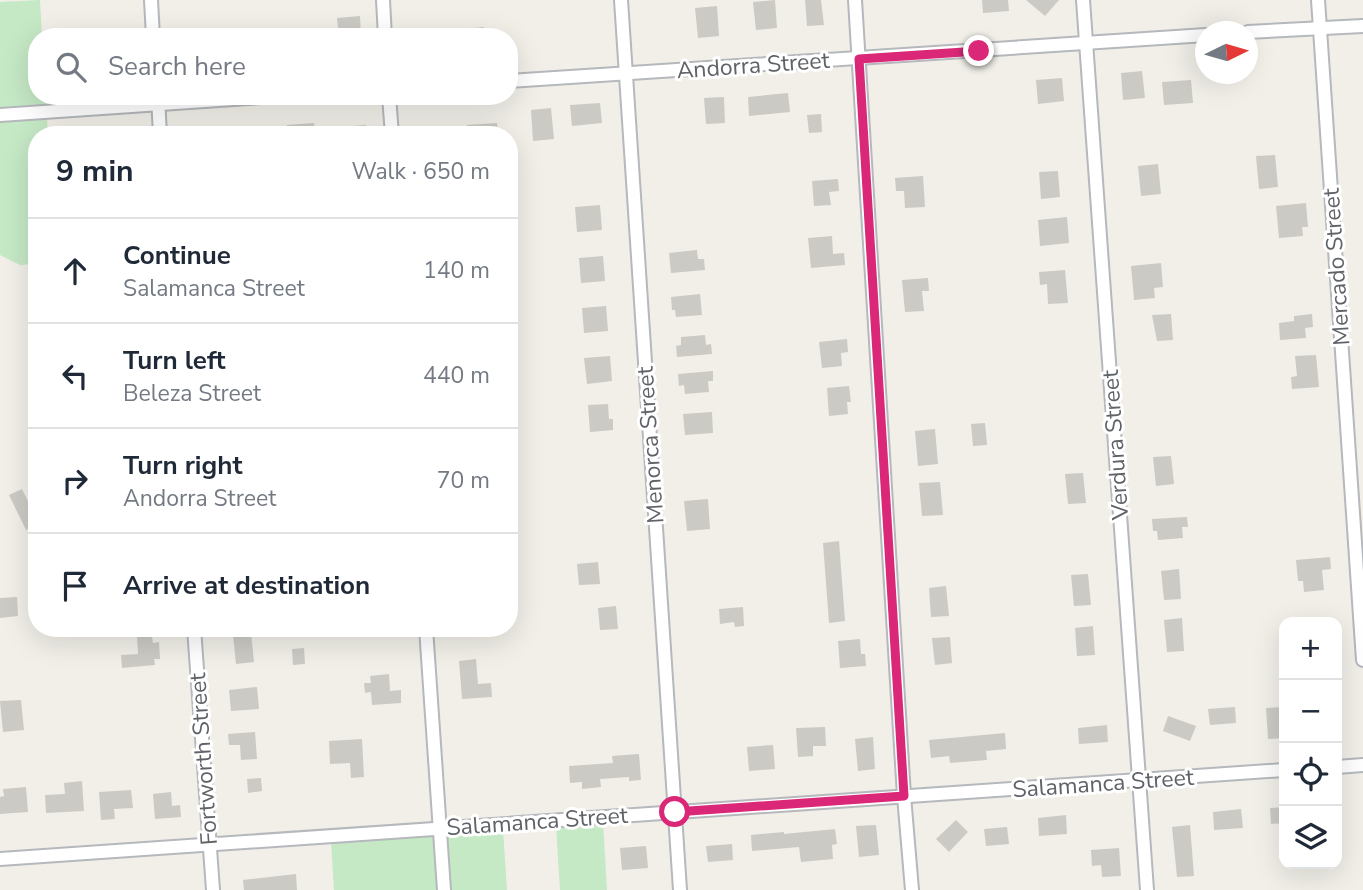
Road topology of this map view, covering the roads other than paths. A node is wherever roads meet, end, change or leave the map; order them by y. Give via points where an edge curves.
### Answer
1 (151, 0) edge
2 (383, 0) edge
3 (621, 0) edge
4 (855, 0) edge
5 (1083, 0) edge
6 (1318, 0) edge
7 (1363, 26) edge
8 (1320, 27) junction
9 (153, 28) edge
10 (385, 28) edge
11 (1258, 31) edge
12 (1195, 36) edge
13 (1086, 42) junction
14 (859, 59) junction
15 (625, 73) junction
16 (518, 80) edge
17 (105, 105) edge
18 (158, 105) edge
19 (390, 105) edge
20 (0, 115) edge
21 (159, 126) edge
22 (391, 126) edge
23 (195, 637) edge
24 (427, 637) edge
25 (1363, 660) edge
26 (1363, 765) edge
27 (1342, 767) edge
28 (1279, 770) edge
29 (1139, 780) junction
30 (904, 796) junction
31 (675, 812) junction
32 (440, 827) junction
33 (209, 843) junction
34 (0, 859) edge
35 (213, 890) edge
36 (444, 890) edge
37 (680, 890) edge
38 (912, 890) edge
39 (1147, 890) edge

1 - 9 street
2 - 10 street
3 - 15 street, Menorca Street
4 - 14 street
5 - 13 street, Verdura Street
6 - 8 street, Mercado Street
7 - 8 street
8 - 11 street
8 - 25 street, Mercado Street
12 - 13 street, Andorra Street
13 - 14 street, Andorra Street
13 - 29 street, Verdura Street
14 - 15 street, Andorra Street
14 - 30 street
15 - 16 street, Andorra Street
15 - 31 street, Menorca Street
17 - 20 street
18 - 21 street
19 - 22 street
23 - 33 street, Fortworth Street
24 - 32 street
26 - 27 street
28 - 29 street, Salamanca Street
29 - 30 street, Salamanca Street
29 - 39 street, Verdura Street
30 - 31 street, Salamanca Street
30 - 38 street
31 - 32 street, Salamanca Street
31 - 37 street, Menorca Street
32 - 33 street, Salamanca Street
32 - 36 street
33 - 34 street, Salamanca Street
33 - 35 street, Fortworth Street

